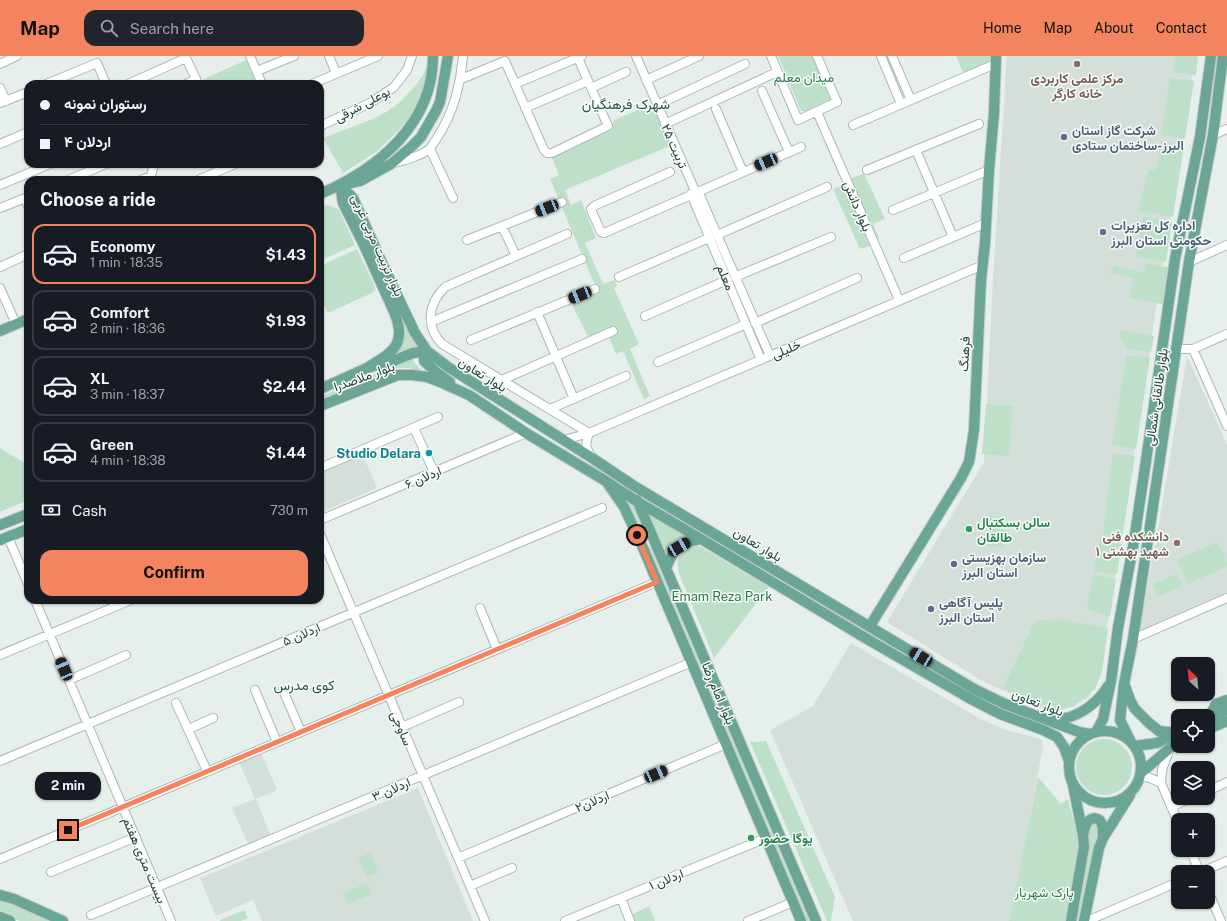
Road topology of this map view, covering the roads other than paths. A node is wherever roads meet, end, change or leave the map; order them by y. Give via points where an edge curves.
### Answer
1 (17, 56) edge
2 (250, 56) edge
3 (294, 56) edge
4 (329, 56) edge
5 (378, 56) edge
6 (412, 56) edge
7 (433, 56) edge
8 (448, 56) edge
9 (463, 56) edge
10 (636, 56) edge
11 (699, 56) edge
12 (771, 56) edge
13 (817, 56) edge
14 (881, 56) edge
15 (892, 56) edge
16 (1211, 56) edge
17 (1223, 56) edge
18 (186, 57) edge
19 (579, 57) edge
20 (996, 60) edge
21 (0, 64) edge
22 (745, 64) dead end
23 (1209, 67) junction
24 (1221, 68) junction
25 (257, 71) junction
26 (626, 72) dead end
27 (777, 72) junction
28 (336, 73) junction
29 (461, 79) junction
30 (56, 80) edge
31 (104, 80) edge
32 (137, 80) edge
33 (194, 80) edge
34 (260, 80) edge
35 (321, 80) edge
36 (646, 80) junction
37 (515, 84) junction
38 (590, 84) junction
39 (0, 88) edge
40 (762, 91) dead end
41 (24, 94) edge
42 (911, 100) junction
43 (3, 102) edge
44 (901, 104) junction
45 (657, 106) junction
46 (525, 108) junction
47 (716, 109) dead end
48 (817, 112) junction
49 (324, 124) edge
50 (665, 124) junction
51 (979, 124) dead end
52 (853, 125) dead end
53 (1227, 129) edge
54 (24, 134) edge
55 (1213, 135) junction
56 (0, 144) edge
57 (801, 147) dead end
58 (430, 149) junction
59 (916, 150) junction
60 (789, 152) junction
61 (391, 164) junction
62 (40, 168) edge
63 (96, 168) edge
64 (226, 168) edge
65 (867, 170) dead end
66 (989, 170) junction
67 (670, 172) dead end
68 (743, 172) junction
69 (78, 176) edge
70 (207, 176) edge
71 (360, 181) junction
72 (0, 185) edge
73 (340, 185) junction
74 (827, 187) dead end
75 (324, 192) edge
76 (695, 193) junction
77 (934, 193) junction
78 (24, 198) edge
79 (353, 198) junction
80 (453, 198) dead end
81 (562, 202) dead end
82 (0, 208) edge
83 (893, 210) dead end
84 (1185, 210) junction
85 (1198, 212) junction
86 (986, 223) junction
87 (502, 226) junction
88 (567, 234) dead end
89 (713, 236) junction
90 (831, 237) dead end
91 (953, 237) junction
92 (467, 240) dead end
93 (985, 243) junction
94 (1227, 245) edge
95 (24, 256) edge
96 (516, 256) junction
97 (904, 258) dead end
98 (582, 259) dead end
99 (1189, 262) junction
100 (983, 265) junction
101 (0, 267) edge
102 (969, 270) junction
103 (619, 277) dead end
104 (954, 277) junction
105 (857, 278) dead end
106 (731, 279) junction
107 (981, 280) junction
108 (0, 288) edge
109 (595, 289) dead end
110 (744, 297) junction
111 (736, 300) junction
112 (899, 300) junction
113 (537, 312) junction
114 (645, 316) dead end
115 (24, 321) edge
116 (431, 322) junction
117 (755, 323) junction
118 (16, 324) junction
119 (746, 324) junction
120 (0, 331) edge
121 (613, 331) dead end
122 (1227, 334) edge
123 (470, 340) dead end
124 (1176, 349) junction
125 (1192, 349) junction
126 (431, 354) junction
127 (770, 356) junction
128 (556, 357) junction
129 (761, 360) junction
130 (658, 362) dead end
131 (367, 368) junction
132 (626, 376) dead end
133 (502, 380) junction
134 (440, 382) joint
135 (324, 387) edge
136 (469, 395) junction
137 (574, 399) junction
138 (324, 404) edge
139 (550, 409) junction
140 (1225, 416) edge
141 (438, 417) dead end
142 (1227, 426) edge
143 (414, 428) junction
144 (526, 433) junction
145 (589, 433) junction
146 (564, 440) junction
147 (592, 458) junction
148 (324, 466) edge
149 (434, 472) junction
150 (604, 480) junction
151 (634, 486) junction
152 (638, 502) junction
153 (602, 508) dead end
154 (24, 516) edge
155 (324, 518) edge
156 (0, 525) edge
157 (24, 531) edge
158 (701, 538) junction
159 (4, 539) edge
160 (324, 543) edge
161 (656, 543) junction
162 (643, 548) junction
163 (754, 557) junction
164 (748, 567) junction
165 (666, 568) junction
166 (24, 576) edge
167 (657, 582) junction
168 (1227, 598) edge
169 (37, 604) edge
170 (121, 604) edge
171 (480, 608) dead end
172 (353, 612) junction
173 (870, 626) junction
174 (50, 634) junction
175 (1133, 639) junction
176 (497, 649) junction
177 (0, 655) edge
178 (126, 655) dead end
179 (692, 662) junction
180 (69, 680) junction
181 (1111, 681) junction
182 (1124, 684) junction
183 (255, 690) dead end
184 (282, 690) dead end
185 (389, 695) junction
186 (1227, 700) edge
187 (459, 702) dead end
188 (176, 703) dead end
189 (1106, 704) junction
190 (1121, 706) junction
191 (1214, 709) edge
192 (1227, 710) edge
193 (1215, 715) edge
194 (213, 718) dead end
195 (1047, 719) junction
196 (1227, 721) edge
197 (88, 724) junction
198 (402, 726) junction
199 (1062, 726) junction
200 (1215, 726) edge
201 (189, 729) junction
202 (301, 732) junction
203 (1092, 733) junction
204 (1057, 737) junction
205 (1171, 740) edge
206 (277, 742) junction
207 (1171, 742) edge
208 (1132, 743) junction
209 (1157, 743) junction
210 (726, 744) junction
211 (1171, 744) edge
212 (1171, 744) edge
213 (1171, 747) edge
214 (0, 761) edge
215 (1069, 761) junction
216 (207, 771) junction
217 (1141, 774) junction
218 (423, 775) junction
219 (1227, 782) edge
220 (1072, 783) junction
221 (1161, 783) junction
222 (1215, 787) edge
223 (1132, 792) junction
224 (1175, 805) edge
225 (123, 807) junction
226 (1171, 807) junction
227 (1174, 813) edge
228 (1083, 835) junction
229 (136, 837) junction
230 (766, 838) junction
231 (1103, 838) junction
232 (458, 858) junction
233 (0, 859) edge
234 (1227, 861) edge
235 (1215, 866) edge
236 (512, 868) dead end
237 (51, 872) dead end
238 (1171, 885) edge
239 (470, 886) junction
240 (157, 887) junction
241 (0, 895) edge
242 (620, 898) junction
243 (793, 902) junction
244 (1215, 907) edge
245 (90, 915) dead end
246 (0, 917) edge
247 (10, 921) edge
248 (63, 921) edge
249 (171, 921) edge
250 (485, 921) edge
251 (565, 921) edge
252 (630, 921) edge
253 (748, 921) edge
254 (801, 921) edge
255 (816, 921) edge
256 (1071, 921) edge
257 (1084, 921) edge
258 (1087, 921) edge
259 (1221, 921) edge

1 - 21 street
2 - 25 street
3 - 25 street
4 - 28 street
5 - 28 street
6 - 49 street, بوعلی شرقی via 407,70 394,87 370,103
7 - 73 main road via 431,81 425,102 403,137 383,156
8 - 61 main road via 442,93 436,111 421,137
9 - 29 street
10 - 36 street, تربیت ۲۵
11 - 36 street
12 - 27 street
13 - 48 street via 837,102
14 - 44 street
15 - 42 street
16 - 23 main road, بلوار طالقانی شمالی
17 - 24 main road, بلوار طالقانی شمالی
18 - 32 street
18 - 33 street via 196,79
19 - 37 street
19 - 38 street
20 - 42 street
20 - 66 main road, فرهنگ
22 - 45 street
23 - 24 main road
23 - 84 main road, بلوار طالقانی شمالی via 1200,137
24 - 55 main road, بلوار طالقانی شمالی
25 - 34 street
26 - 38 street
27 - 48 street via 798,120
27 - 50 street
28 - 35 street
29 - 37 street via 505,61
29 - 58 street via 453,107
30 - 31 street via 97,63
36 - 45 street, تربیت ۲۵
37 - 46 street
38 - 46 street
38 - 46 street via 608,126 552,153 544,150
39 - 43 street
40 - 60 street
41 - 43 street
42 - 44 street
44 - 52 street
45 - 50 street, تربیت ۲۵
47 - 68 street
48 - 112 street, بلوار دانش
50 - 76 street, تربیت ۲۵
51 - 59 street
53 - 55 street
54 - 56 street
55 - 85 main road, بلوار طالقانی شمالی
57 - 60 street
58 - 61 street via 415,157
58 - 80 street
59 - 65 street
59 - 77 street
60 - 68 street
61 - 71 main road
62 - 72 street
63 - 69 street
64 - 70 street
66 - 77 street
66 - 86 main road, فرهنگ
67 - 76 street via 594,206 592,212 601,232 604,233
68 - 76 street
71 - 73 main road
71 - 79 main road
73 - 75 main road
73 - 79 main road, بلوار تربیت مربی غربی
73 - 131 main road, بلوار تربیت مربی غربی via 343,203 399,324 398,342 390,353
74 - 89 street
76 - 89 street, معلم
77 - 83 street
77 - 91 street
78 - 82 street
79 - 126 main road, بلوار تربیت مربی غربی via 404,312 415,333
81 - 87 street
84 - 85 main road
84 - 181 main road, بلوار طالقانی شمالی via 1175,259
85 - 99 main road, بلوار طالقانی شمالی
86 - 91 street
86 - 93 main road, فرهنگ
87 - 92 street
87 - 96 street
88 - 96 street
89 - 103 street
89 - 106 street, معلم
90 - 106 street
91 - 97 street
93 - 100 main road, فرهنگ
93 - 104 street via 977,260
94 - 99 street
95 - 101 street
96 - 116 street via 444,287 430,313
98 - 116 street
99 - 124 main road, بلوار طالقانی شمالی
100 - 102 street, خلیلی
100 - 107 main road, فرهنگ
102 - 104 street, خلیلی
102 - 107 street
104 - 112 street, خلیلی
105 - 117 street
106 - 110 street, معلم
106 - 111 street, معلم
106 - 114 street
107 - 173 main road, فرهنگ via 974,430 969,462
108 - 118 street
109 - 113 street
110 - 111 street
110 - 117 street, معلم
111 - 119 street, معلم
112 - 127 street, خلیلی
113 - 123 street
113 - 128 street
115 - 118 main road
116 - 133 street via 436,337 442,344
117 - 127 street, معلم
118 - 120 main road
119 - 129 street, معلم
119 - 130 street
121 - 128 street
122 - 125 street
124 - 125 street
124 - 175 main road, بلوار طالقانی شمالی
125 - 140 street
126 - 131 main road, بلوار ملاصدرا via 413,353
126 - 136 main road via 424,361
126 - 146 main road, بلوار تعاون via 462,377
127 - 129 street, خلیلی
128 - 133 street
128 - 137 street
129 - 145 street, خلیلی
131 - 135 main road, بلوار ملاصدرا
132 - 137 street
133 - 139 street
134 - 136 main road, بلوار تعاون
134 - 138 main road, بلوار ملاصدرا via 412,375 398,375
136 - 144 main road, بلوار تعاون
137 - 139 street
139 - 145 street
140 - 142 street
141 - 143 street
143 - 148 street
143 - 149 street
144 - 149 street, اردلان ۶
144 - 150 main road, بلوار تعاون
145 - 146 street, خلیلی
145 - 147 street via 586,448
146 - 147 main road, بلوار تعاون
147 - 151 main road, بلوار تعاون
149 - 155 street, اردلان ۶
150 - 152 main road, بلوار تعاون
150 - 162 main road, بلوار امام رضا via 624,508
151 - 152 main road, بلوار امام رضا
151 - 163 main road, بلوار تعاون
152 - 158 main road, بلوار تعاون
152 - 161 main road, بلوار امام رضا
153 - 172 street, اردلان ۵
154 - 156 main road
157 - 159 main road
158 - 164 main road, بلوار تعاون
158 - 165 main road via 679,547 671,556
159 - 166 street
160 - 172 street, ساوجی
161 - 162 main road via 647,543
161 - 165 main road, بلوار امام رضا
162 - 167 main road, بلوار امام رضا
163 - 164 main road
163 - 173 main road, بلوار تعاون
164 - 204 main road, بلوار تعاون via 969,698 1000,714
165 - 255 main road, بلوار امام رضا
167 - 176 street
167 - 179 main road, بلوار امام رضا
168 - 175 street
169 - 174 street, بیست متری هفتم
170 - 174 street
171 - 176 street
172 - 185 street, ساوجی
172 - 197 street, اردلان ۵
173 - 195 main road, بلوار تعاون via 974,689 1005,704
174 - 177 street
174 - 180 street, بیست متری هفتم
175 - 182 main road, بلوار طالقانی شمالی
176 - 185 street
178 - 180 street
179 - 210 main road, بلوار امام رضا
179 - 218 street, اردلان ۳
180 - 197 street, بیست متری هفتم
181 - 189 main road, بلوار طالقانی شمالی
181 - 195 main road via 1094,704 1081,712 1066,718
182 - 190 main road, بلوار طالقانی شمالی
182 - 205 main road via 1130,700 1142,717
183 - 206 street
184 - 202 street
185 - 198 street, ساوجی
185 - 202 street
186 - 191 main road via 1216,704
187 - 198 street
188 - 201 street
189 - 190 main road via 1112,712 1116,712
189 - 203 main road, بلوار طالقانی شمالی via 1103,719
190 - 208 main road, بلوار طالقانی شمالی via 1120,720
192 - 193 main road
194 - 201 street
195 - 199 main road, بلوار تعاون
196 - 200 main road
197 - 214 street, اردلان ۵
197 - 225 street, بیست متری هفتم
198 - 218 street, ساوجی
199 - 203 main road, بلوار تعاون
199 - 204 main road via 1065,733
201 - 216 street
202 - 206 street
203 - 208 main road via 1110,731
203 - 215 main road via 1076,745
204 - 215 main road, بلوار تعاون
206 - 216 street
207 - 209 main road
208 - 209 main road
208 - 217 main road via 1142,763
209 - 211 main road via 1156,750 1159,753
210 - 230 main road, بلوار امام رضا
210 - 232 street, اردلان۲
212 - 217 main road
213 - 221 street via 1162,770
215 - 220 main road
216 - 225 street
217 - 221 street
217 - 223 main road
218 - 232 street, ساوجی
218 - 240 street, اردلان ۳
219 - 222 street
220 - 223 main road via 1085,798 1104,804 1124,799
220 - 228 main road
221 - 226 street
223 - 231 main road
224 - 226 street
225 - 229 street, بیست متری هفتم
225 - 233 street
226 - 227 street
228 - 231 main road via 1087,823 1096,818 1102,822
228 - 256 main road via 1084,847
229 - 237 street
229 - 240 street, بیست متری هفتم
230 - 242 street, اردلان ۱
230 - 243 main road, بلوار امام رضا
231 - 257 main road
232 - 239 street, ساوجی
234 - 235 street
236 - 239 street
238 - 258 street
239 - 250 street, ساوجی
240 - 245 street, اردلان ۳
240 - 249 street, بیست متری هفتم
241 - 248 main road
242 - 251 street, اردلان ۱
242 - 252 street
243 - 253 street
243 - 254 main road, بلوار امام رضا
244 - 259 street
246 - 247 main road

